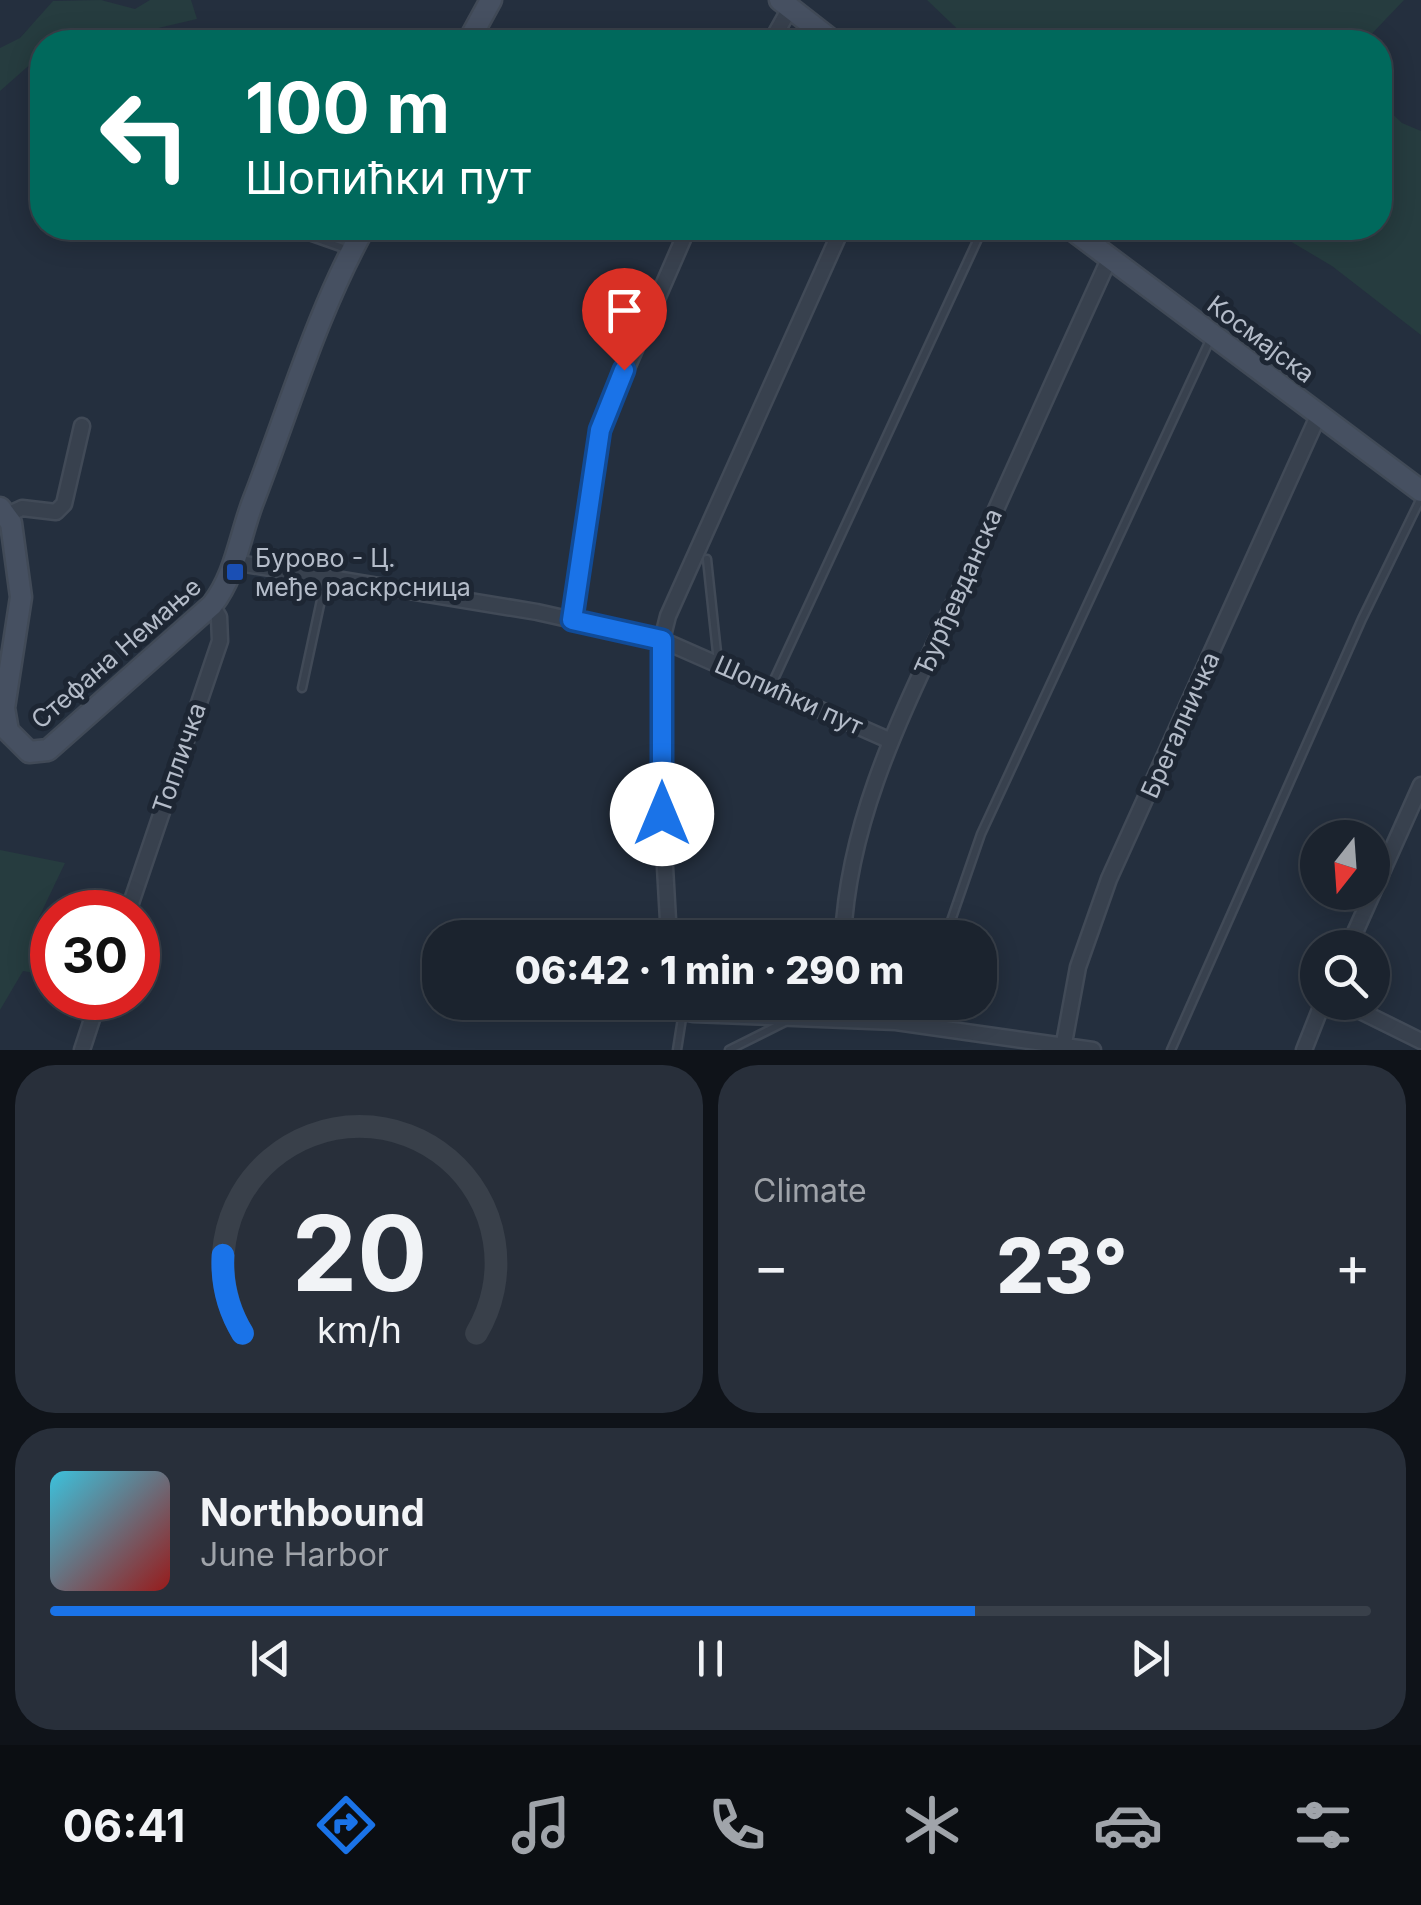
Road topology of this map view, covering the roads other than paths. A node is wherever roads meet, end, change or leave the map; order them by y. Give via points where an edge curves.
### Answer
1 (492, 0) edge
2 (785, 4) edge
3 (475, 30) edge
4 (775, 30) edge
5 (819, 30) edge
6 (320, 240) edge
7 (357, 240) edge
8 (683, 240) edge
9 (837, 240) edge
10 (978, 240) edge
11 (1087, 240) edge
12 (351, 251) junction
13 (1110, 257) junction
14 (1212, 334) junction
15 (1319, 414) junction
16 (82, 426) dead end
17 (1421, 494) edge
18 (3, 512) edge
19 (708, 559) dead end
20 (233, 562) junction
21 (327, 576) junction
22 (212, 605) junction
23 (572, 620) junction
24 (662, 640) junction
25 (718, 662) junction
26 (771, 686) junction
27 (302, 688) dead end
28 (891, 741) junction
29 (1421, 785) edge
30 (135, 890) edge
31 (668, 920) edge
32 (844, 920) edge
33 (950, 920) edge
34 (1356, 930) edge
35 (92, 1020) edge
36 (678, 1020) edge
37 (786, 1020) edge
38 (848, 1020) edge
39 (940, 1020) edge
40 (1316, 1020) edge
41 (1378, 1020) edge
42 (940, 1026) junction
43 (1421, 1041) edge
44 (1064, 1043) junction
45 (82, 1050) edge
46 (677, 1050) edge
47 (729, 1050) edge
48 (1093, 1050) edge
49 (1172, 1050) edge
50 (1304, 1050) edge

1 - 3 street
2 - 4 street
2 - 5 street
6 - 12 lane
7 - 12 street, Стефана Немање
8 - 23 street via 600,430
9 - 24 street
10 - 26 lane
11 - 13 street, Космајска
12 - 20 street, Стефана Немање
13 - 14 street, Космајска
13 - 28 street, Ђурђевданска
14 - 15 street, Космајска
14 - 33 lane via 980,834
15 - 17 street, Космајска
15 - 44 street, Брегалничка via 1109,879 1078,967
16 - 18 street via 64,504 56,512
17 - 49 lane
18 - 22 street, Стефана Немање via 20,559 21,597 4,708 8,731 29,752 48,750
19 - 25 lane
20 - 21 street, Шопићки пут
20 - 22 street, Стефана Немање via 229,582
21 - 23 street, Шопићки пут
21 - 27 lane
22 - 30 street, Топличка via 220,641
23 - 24 street, Шопићки пут
24 - 25 street, Шопићки пут
24 - 31 street
25 - 26 street, Шопићки пут
26 - 28 street, Шопићки пут
28 - 32 street, Ђурђевданска via 856,836
29 - 34 street
35 - 45 street
36 - 46 lane
37 - 47 lane
38 - 42 street
39 - 42 lane
40 - 50 street
41 - 43 street
42 - 44 street
44 - 48 street

